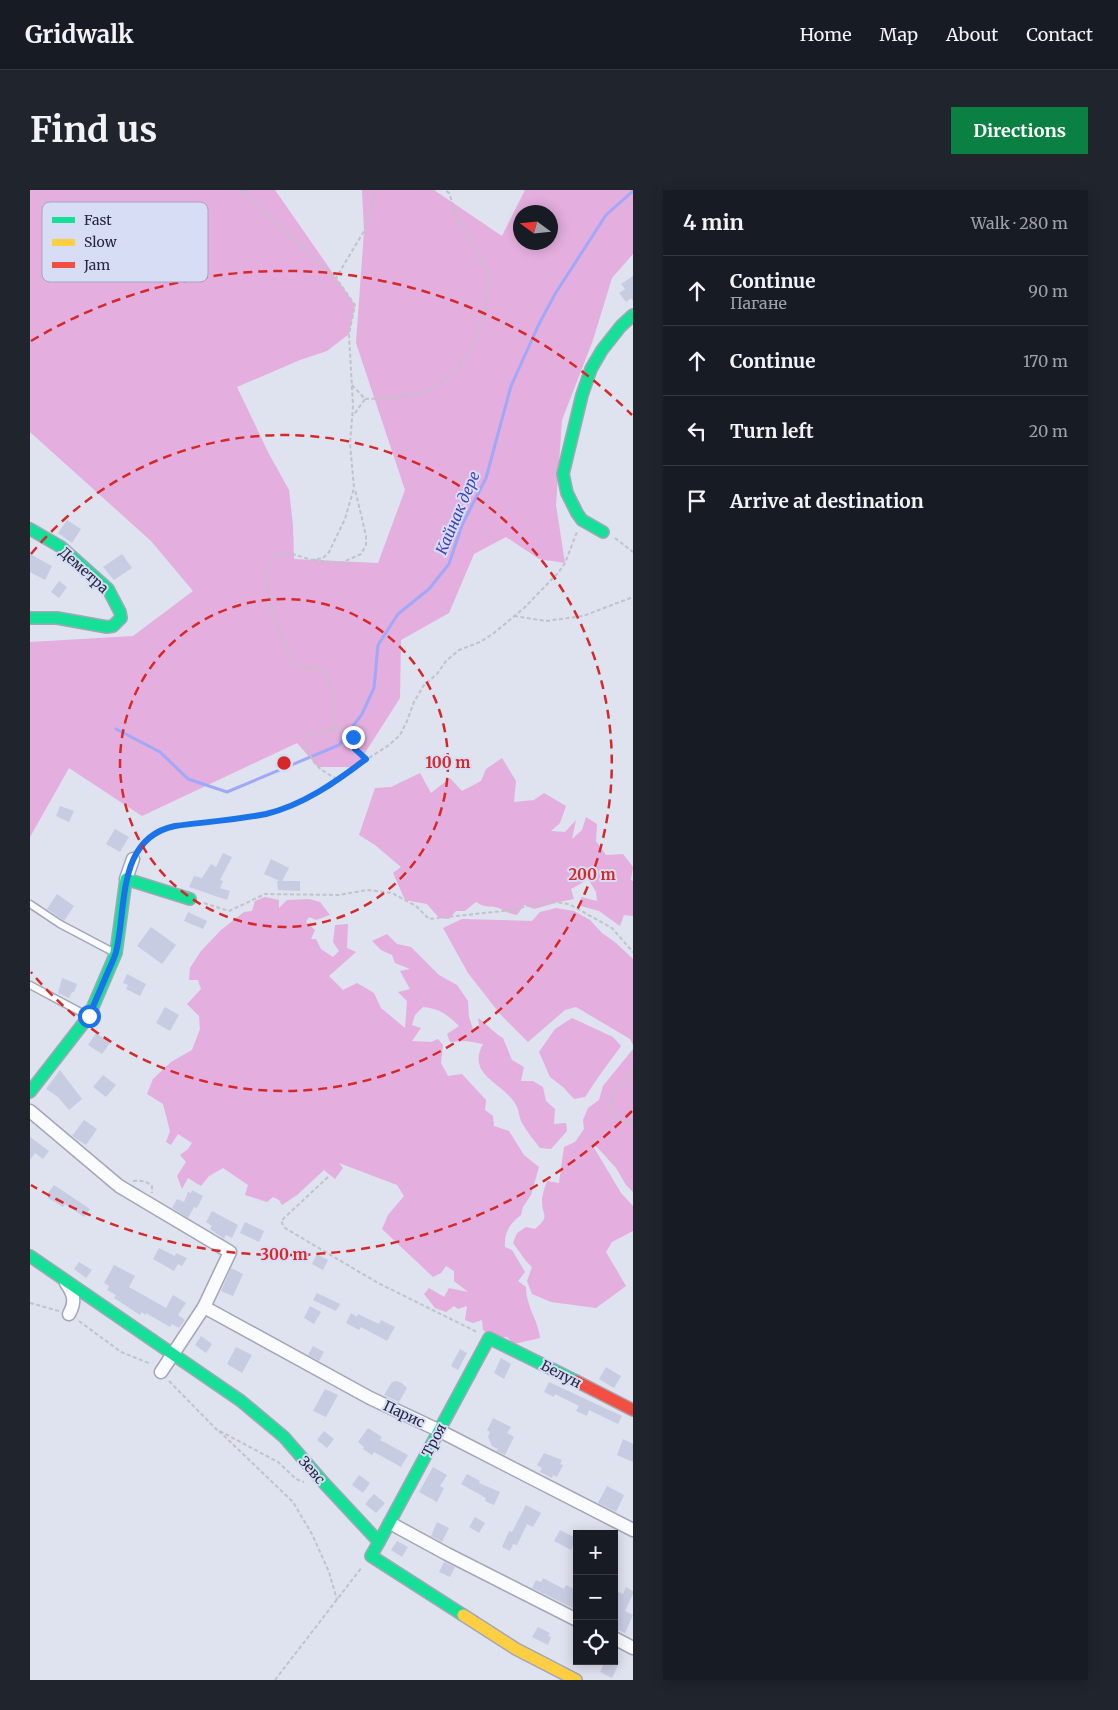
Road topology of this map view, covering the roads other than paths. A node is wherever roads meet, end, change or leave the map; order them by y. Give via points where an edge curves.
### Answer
1 (633, 314) edge
2 (30, 529) edge
3 (603, 532) road end
4 (30, 618) edge
5 (133, 859) road end
6 (126, 879) junction
7 (190, 899) road end
8 (30, 904) edge
9 (116, 953) junction
10 (30, 985) edge
11 (89, 1016) junction
12 (30, 1092) edge
13 (30, 1112) edge
14 (30, 1256) edge
15 (64, 1281) junction
16 (204, 1307) junction
17 (69, 1314) road end
18 (489, 1338) joint
19 (173, 1354) junction
20 (161, 1372) road end
21 (633, 1410) edge
22 (438, 1430) junction
23 (390, 1523) junction
24 (633, 1530) edge
25 (379, 1542) junction
26 (573, 1618) edge
27 (618, 1640) edge
28 (633, 1648) edge
29 (576, 1680) edge

1 - 3 street via 620,326 591,369 563,474 567,493 577,513 582,520
2 - 4 street, Деметра via 61,547 108,589 121,618 108,627 57,618
5 - 6 street
6 - 7 street
6 - 9 street
8 - 9 lane via 60,924
9 - 11 street
10 - 11 lane
11 - 12 street
13 - 16 street via 119,1186 230,1252
14 - 15 street, Зевс
15 - 17 street via 73,1292 74,1305
15 - 19 street, Зевс
16 - 19 street
16 - 22 street, Парис via 370,1398
18 - 21 street, Белун
18 - 22 street, Троя
19 - 20 street
19 - 25 street, Зевс via 241,1401 284,1437
22 - 23 street, Троя
22 - 24 street, Парис
23 - 25 street, Троя
23 - 26 street
25 - 29 street via 370,1556 516,1649
27 - 28 street

